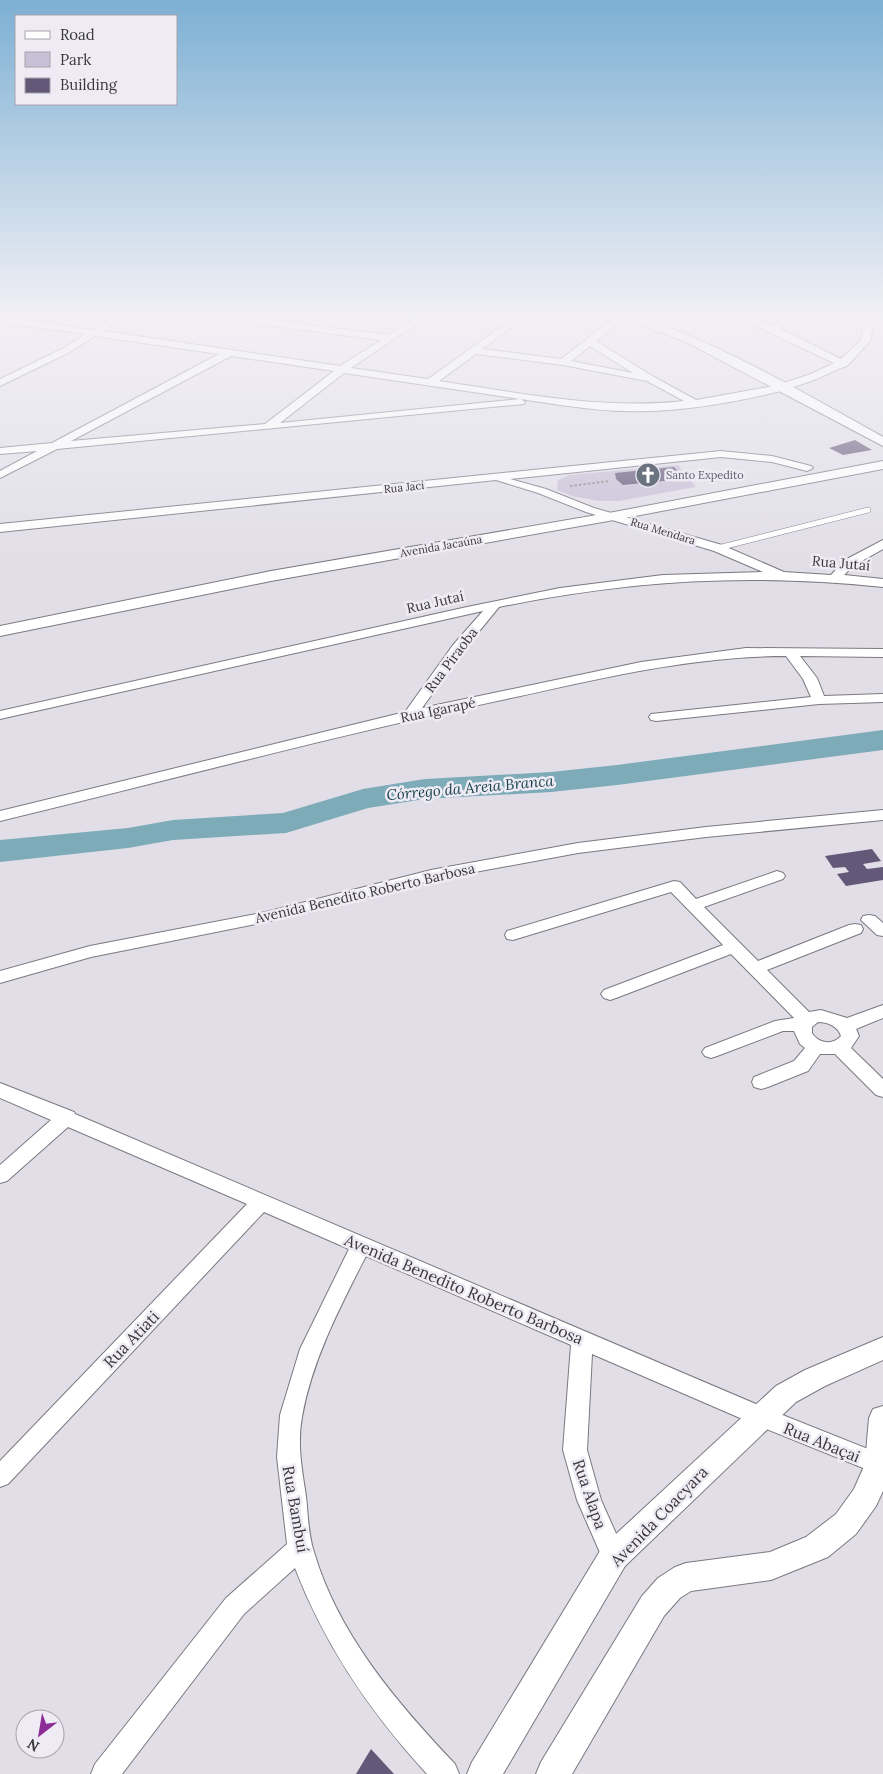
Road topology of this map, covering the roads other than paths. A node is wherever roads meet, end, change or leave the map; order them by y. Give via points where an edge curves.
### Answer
1 (143, 399) edge
2 (304, 399) edge
3 (481, 399) edge
4 (542, 399) joint
5 (688, 399) edge
6 (729, 399) edge
7 (805, 399) edge
8 (694, 402) junction
9 (472, 406) junction
10 (268, 427) junction
11 (883, 442) edge
12 (52, 447) junction
13 (0, 452) edge
14 (883, 455) edge
15 (883, 465) edge
16 (807, 468) junction
17 (532, 474) junction
18 (0, 475) edge
19 (491, 478) junction
20 (542, 491) junction
21 (590, 510) junction
22 (868, 510) dead end
23 (614, 516) junction
24 (0, 528) edge
25 (883, 544) edge
26 (718, 548) junction
27 (783, 576) junction
28 (836, 578) junction
29 (883, 583) edge
30 (494, 606) junction
31 (0, 618) edge
32 (0, 631) edge
33 (789, 651) junction
34 (883, 653) edge
35 (883, 698) edge
36 (819, 700) junction
37 (0, 715) edge
38 (410, 715) junction
39 (656, 717) dead end
40 (883, 815) edge
41 (0, 816) edge
42 (777, 876) dead end
43 (692, 906) junction
44 (883, 917) edge
45 (855, 929) dead end
46 (883, 931) edge
47 (512, 935) dead end
48 (734, 946) junction
49 (756, 968) junction
50 (0, 977) edge
51 (610, 994) dead end
52 (883, 1011) edge
53 (805, 1022) junction
54 (845, 1026) junction
55 (816, 1046) junction
56 (839, 1048) junction
57 (711, 1052) dead end
58 (761, 1082) dead end
59 (0, 1090) edge
60 (883, 1090) edge
61 (66, 1117) junction
62 (0, 1176) edge
63 (262, 1201) junction
64 (361, 1245) junction
65 (582, 1340) junction
66 (883, 1348) edge
67 (762, 1417) junction
68 (883, 1418) edge
69 (881, 1465) edge
70 (0, 1477) edge
71 (300, 1548) junction
72 (614, 1556) junction
73 (105, 1774) edge
74 (445, 1774) edge
75 (484, 1774) edge
76 (553, 1774) edge

1 - 12 street
2 - 10 street
3 - 9 street
4 - 8 street via 637,408
4 - 9 street
5 - 8 street
6 - 8 street
7 - 11 street
9 - 10 street
10 - 12 street
12 - 13 street
12 - 18 street
14 - 16 street, Avenida Jacaúna
15 - 23 street, Avenida Jacaúna
16 - 17 street, Rua Jaci via 772,459 721,454
16 - 21 street, Avenida Jacaúna
17 - 19 street, Rua Jaci
17 - 20 street
19 - 20 street, Rua Mendara
19 - 24 street, Rua Jaci
20 - 21 street, Rua Mendara
21 - 23 street, Rua Mendara
21 - 31 street, Avenida Jacaúna via 124,592
22 - 26 lane
23 - 26 street, Rua Mendara
23 - 32 street, Avenida Jacaúna via 271,576
25 - 28 street via 849,563
26 - 27 street, Rua Mendara
27 - 28 street, Rua Jutaí
27 - 30 street, Rua Jutaí via 639,581
28 - 29 street, Rua Jutaí
30 - 37 street, Rua Jutaí
30 - 38 street, Rua Piraoba via 458,648
33 - 34 street, Rua Igarapé
33 - 36 street via 810,678
33 - 38 street, Rua Igarapé via 708,656 640,666
35 - 36 street
36 - 39 street
38 - 41 street, Rua Igarapé
40 - 50 street, Avenida Benedito Roberto Barbosa via 578,848 431,874 340,900 90,952
42 - 43 street
43 - 47 street via 674,886
43 - 48 street
44 - 46 street via 869,920
45 - 49 street
48 - 49 street
48 - 51 street
49 - 53 street
52 - 54 street
53 - 54 street via 821,1016
53 - 55 street via 802,1034
53 - 57 street via 781,1025
54 - 56 street via 850,1036
55 - 56 street
55 - 58 street via 801,1066
56 - 60 street
59 - 61 street, Avenida Benedito Roberto Barbosa
61 - 62 street
61 - 63 street, Avenida Benedito Roberto Barbosa
63 - 64 street, Avenida Benedito Roberto Barbosa
63 - 70 street, Rua Atiati
64 - 65 street, Avenida Benedito Roberto Barbosa
64 - 71 street, Rua Bambuí via 314,1339 290,1416 287,1455
65 - 67 street, Avenida Benedito Roberto Barbosa
65 - 72 street, Rua Alapa via 575,1450 589,1500
66 - 67 street, Avenida Coacyara via 786,1394
67 - 69 street, Rua Abaçai
67 - 72 street, Avenida Coacyara
68 - 69 street
69 - 76 street via 866,1497 846,1524 817,1547 772,1566 686,1577 669,1588 652,1606
71 - 73 street via 235,1606
71 - 74 street, Rua Bambuí via 320,1602 367,1681
72 - 75 street, Avenida Coacyara

